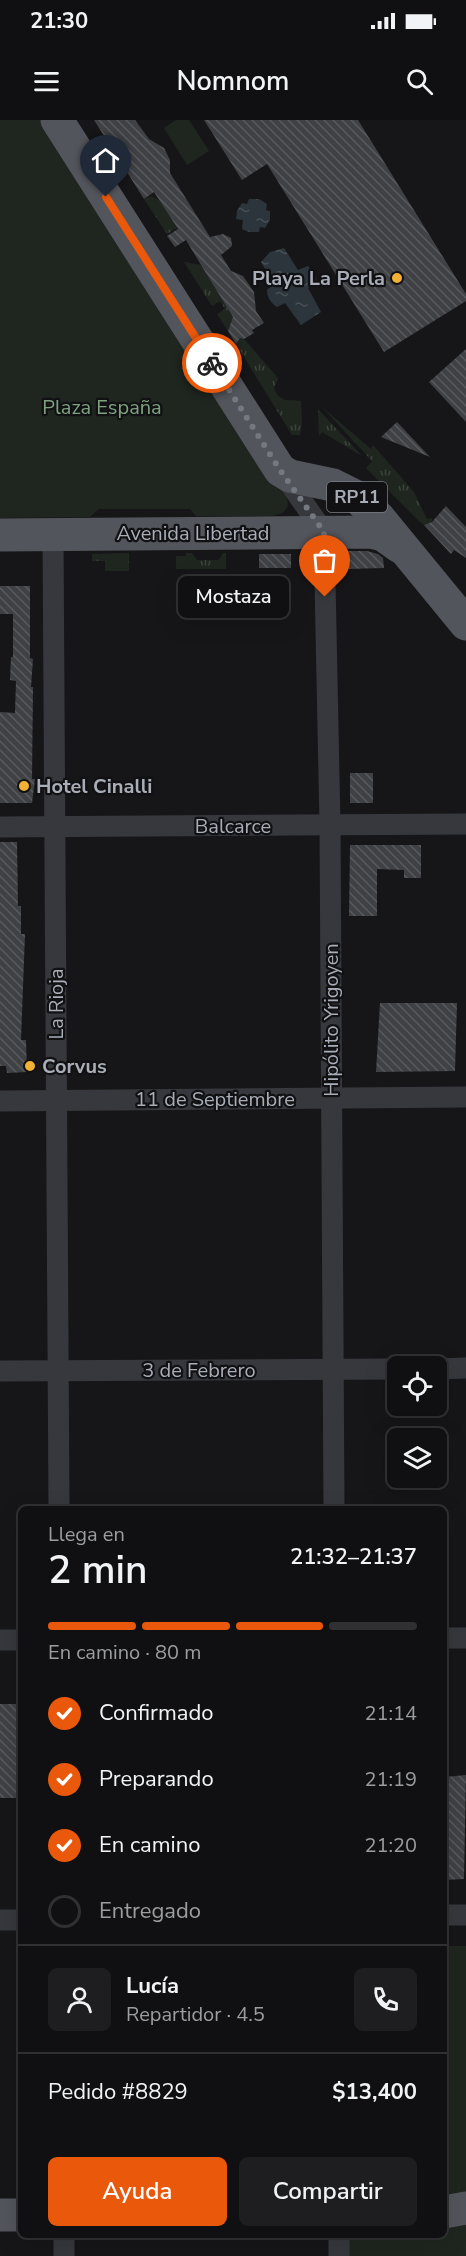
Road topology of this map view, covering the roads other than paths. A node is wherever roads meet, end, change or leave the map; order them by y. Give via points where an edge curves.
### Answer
1 (57, 120) edge
2 (280, 470) junction
3 (324, 532) junction
4 (53, 534) junction
5 (0, 535) edge
6 (411, 559) junction
7 (466, 624) edge
8 (466, 824) edge
9 (330, 825) junction
10 (0, 827) edge
11 (55, 827) junction
12 (466, 1097) edge
13 (332, 1099) junction
14 (57, 1100) junction
15 (0, 1101) edge
16 (466, 1368) edge
17 (334, 1369) junction
18 (387, 1369) edge
19 (447, 1369) edge
20 (58, 1370) junction
21 (0, 1371) edge
22 (59, 1506) edge
23 (334, 1506) edge
24 (447, 1638) edge
25 (466, 1638) edge
26 (18, 1640) edge
27 (0, 1641) edge
28 (447, 1915) edge
29 (466, 1915) edge
30 (0, 1920) edge
31 (18, 1920) edge
32 (466, 2208) edge
33 (447, 2212) edge
34 (18, 2214) edge
35 (447, 2214) edge
36 (0, 2215) edge
37 (466, 2217) edge
38 (64, 2238) edge
39 (339, 2238) edge
40 (64, 2256) edge
41 (339, 2256) edge

1 - 2 main road
2 - 3 street
2 - 6 main road, RP11 via 290,476 333,485 357,497
3 - 4 main road, Avenida Libertad / RP11
3 - 6 main road, Avenida Libertad / RP11 via 377,532
3 - 9 street, Hipólito Yrigoyen
4 - 5 main road, Avenida Libertad / RP11
4 - 11 street, La Rioja
6 - 7 main road, RP11
8 - 9 street, Balcarce
9 - 11 street, Balcarce
9 - 13 street, Hipólito Yrigoyen
10 - 11 street, Balcarce
11 - 14 street, La Rioja
12 - 13 street, 11 de Septiembre
13 - 14 street, 11 de Septiembre
13 - 17 street, Hipólito Yrigoyen
14 - 15 street, 11 de Septiembre
14 - 20 street, La Rioja
16 - 19 street
17 - 18 street, 3 de Febrero
17 - 20 street, 3 de Febrero
17 - 23 street, Hipólito Yrigoyen
20 - 21 street, 3 de Febrero
20 - 22 street, La Rioja
24 - 25 street
26 - 27 street
28 - 29 street
30 - 31 street
32 - 33 main road
34 - 36 main road
35 - 37 main road
38 - 40 street
39 - 41 street

